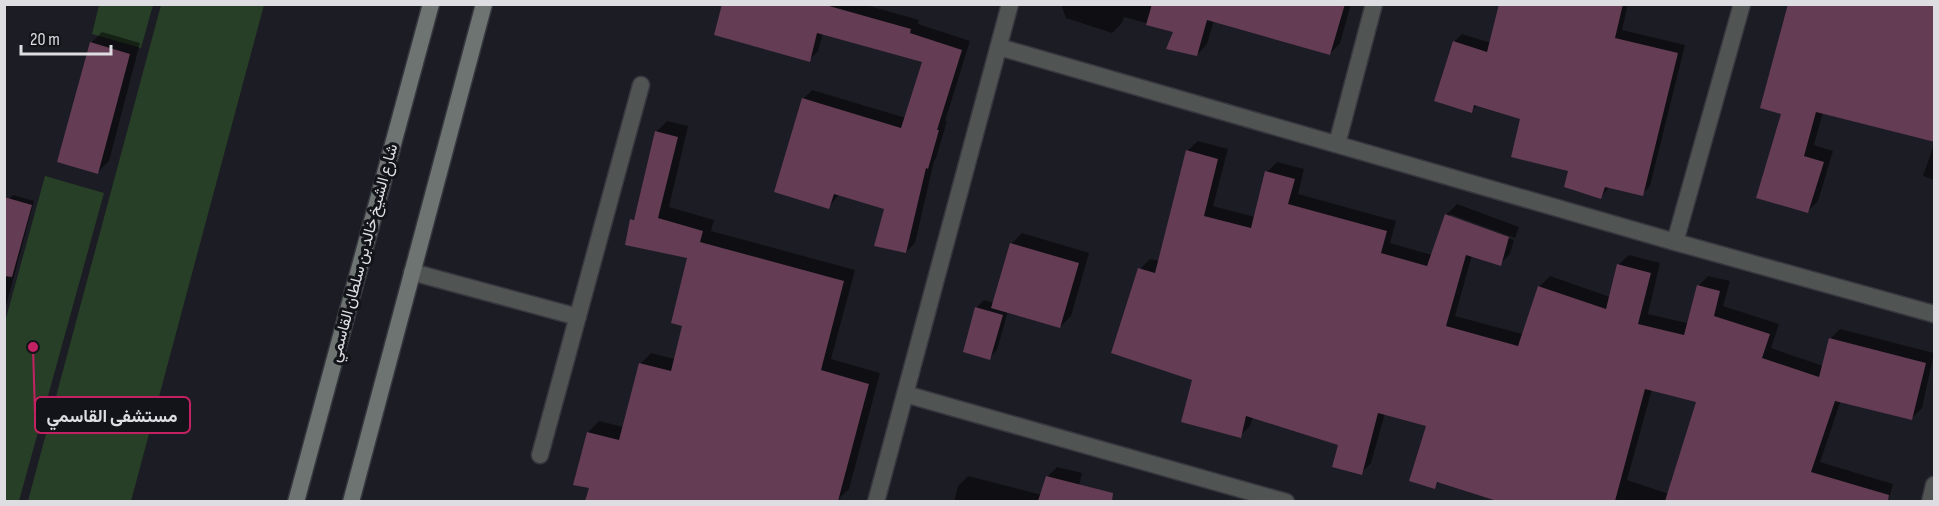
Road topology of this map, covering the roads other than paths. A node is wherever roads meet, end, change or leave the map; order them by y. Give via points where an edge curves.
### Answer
1 (431, 4) edge
2 (484, 4) edge
3 (1010, 4) edge
4 (1374, 4) edge
5 (1742, 4) edge
6 (999, 47) junction
7 (641, 85) dead end
8 (1336, 144) junction
9 (1675, 242) junction
10 (412, 272) junction
11 (1935, 314) edge
12 (578, 317) junction
13 (905, 394) junction
14 (540, 455) dead end
15 (1935, 486) edge
16 (1256, 497) edge
17 (296, 501) edge
18 (351, 501) edge
19 (876, 501) edge
20 (1286, 501) edge
21 (1930, 501) edge

1 - 17 main road, شارع الشيخ خالد بن سلطان القاسمي
2 - 10 main road
3 - 6 street
4 - 8 street
5 - 9 street
6 - 8 street
6 - 13 street
7 - 12 street
8 - 9 street
9 - 11 street
10 - 12 street
10 - 18 main road
12 - 14 street
13 - 16 street
13 - 19 street
15 - 21 street
16 - 20 street

